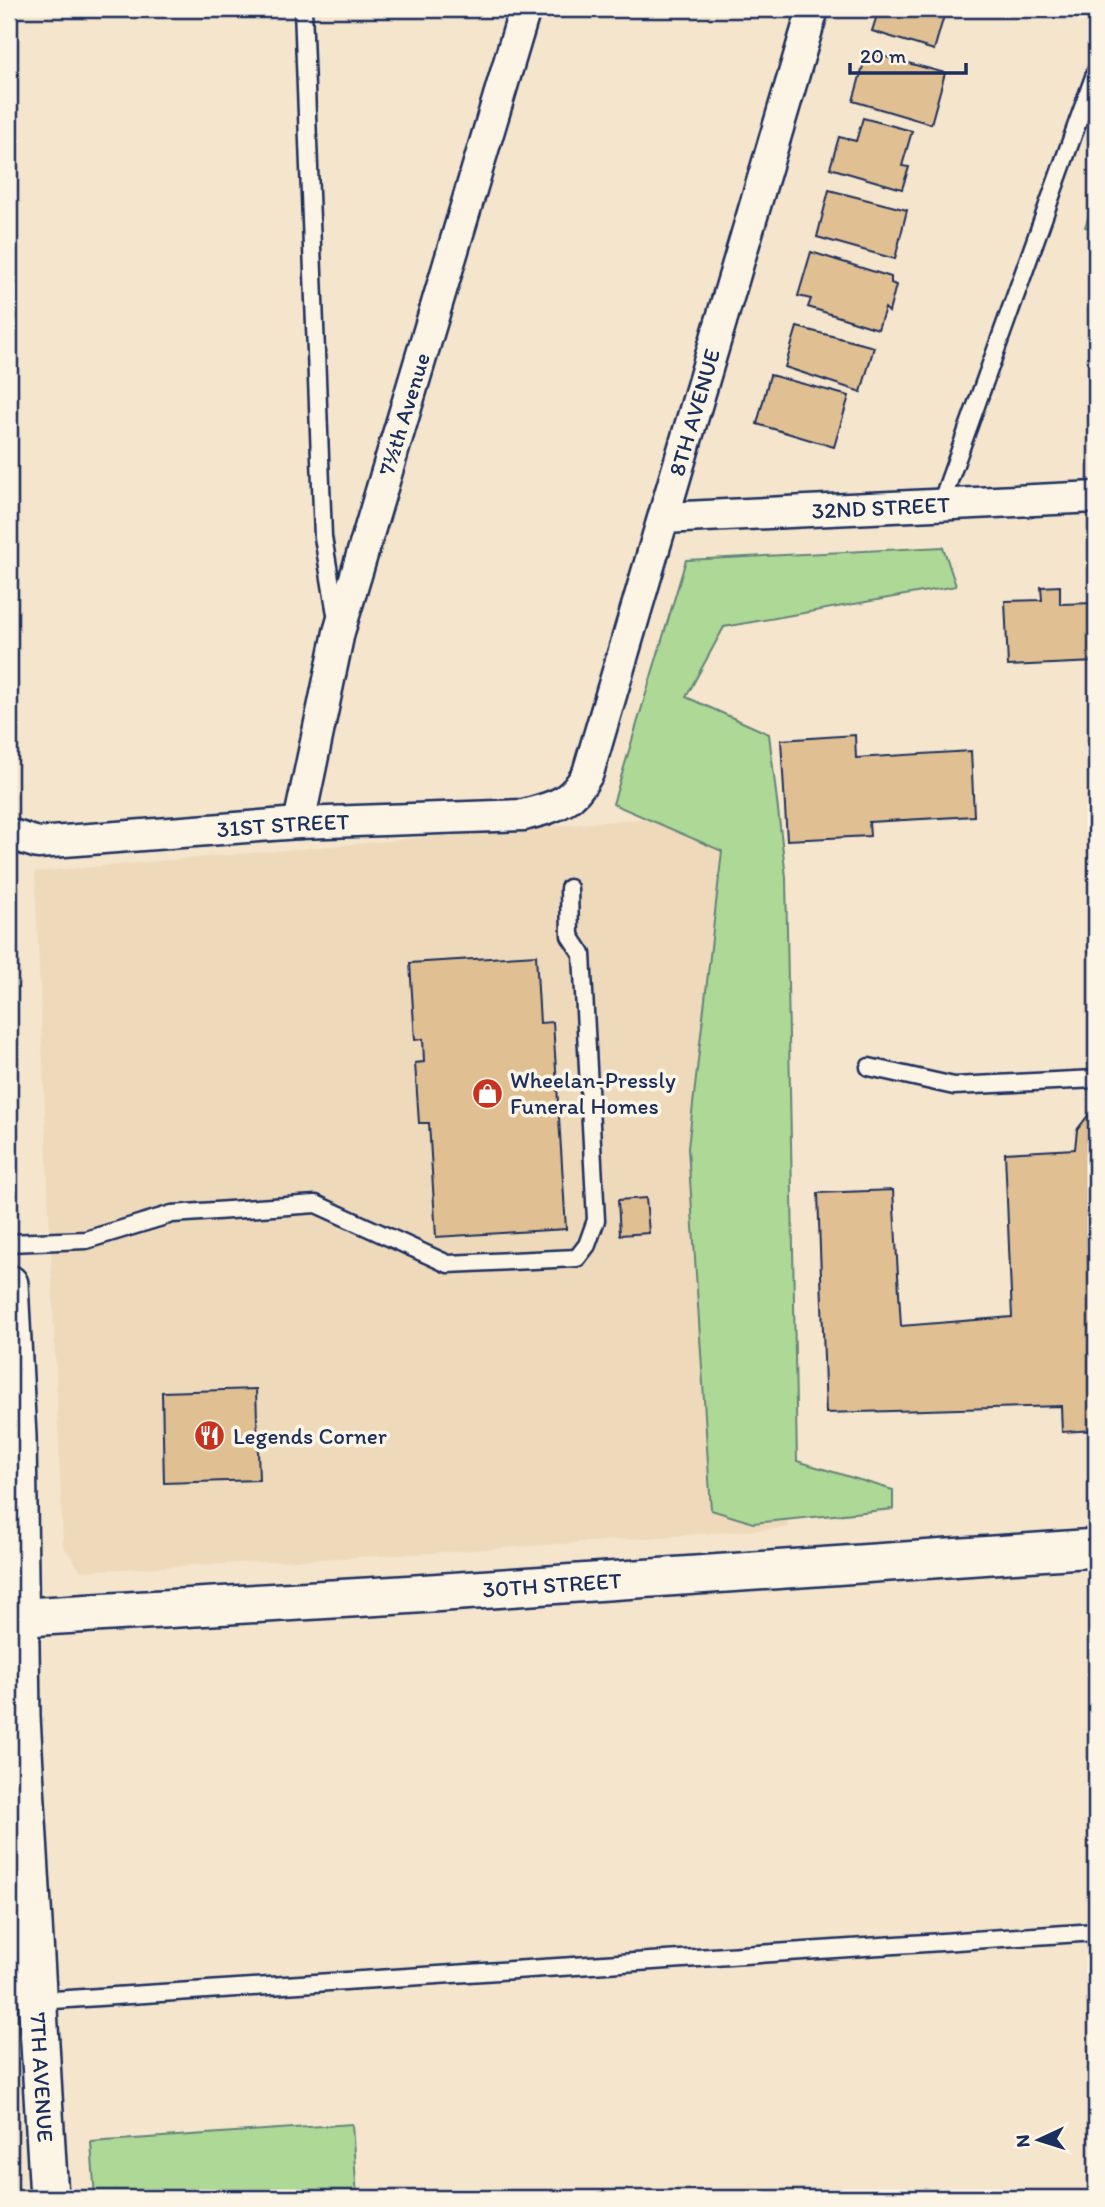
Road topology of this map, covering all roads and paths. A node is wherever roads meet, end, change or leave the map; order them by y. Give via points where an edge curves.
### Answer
1 (303, 9) edge
2 (525, 9) edge
3 (813, 9) edge
4 (1096, 71) edge
5 (1096, 497) edge
6 (940, 506) junction
7 (664, 518) junction
8 (339, 632) junction
9 (558, 806) joint
10 (299, 823) junction
11 (9, 834) edge
12 (569, 888) dead end
13 (869, 1067) dead end
14 (1096, 1079) edge
15 (9, 1243) edge
16 (9, 1284) edge
17 (1096, 1548) edge
18 (15, 1618) edge
19 (1096, 1932) edge
20 (38, 2001) junction
21 (49, 2198) edge

1 - 8 lane via 323,537
2 - 8 street, 7½th Avenue
3 - 7 street, 8TH AVENUE
4 - 6 lane
5 - 6 street, 32ND STREET
6 - 7 street, 32ND STREET
7 - 9 street, 8TH AVENUE via 588,773 578,792
8 - 10 street, 7½th Avenue
9 - 10 street, 31ST STREET via 524,815
10 - 11 street, 31ST STREET via 38,843
12 - 15 lane via 570,936 582,954 596,1220 577,1258 448,1264 316,1204 172,1214 86,1240
13 - 14 lane via 954,1086
16 - 18 street, 7TH AVENUE via 16,1402
17 - 18 street, 30TH STREET
18 - 20 street, 7TH AVENUE
19 - 20 lane
20 - 21 street, 7TH AVENUE

